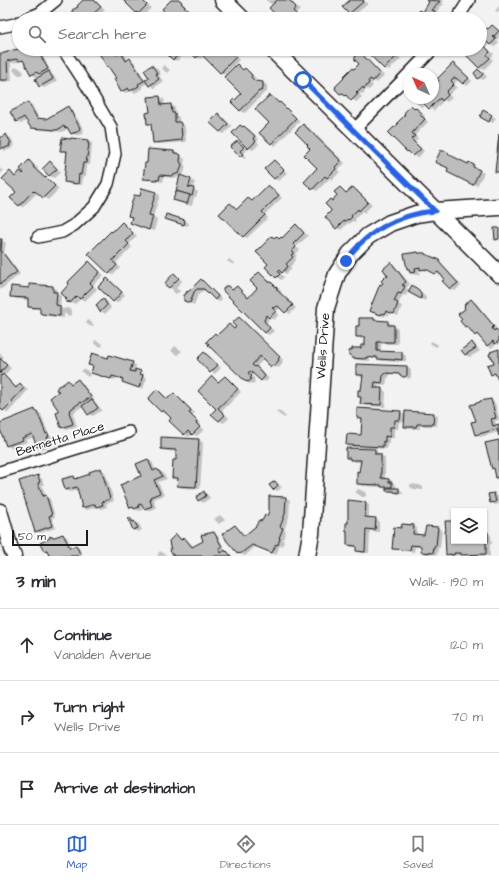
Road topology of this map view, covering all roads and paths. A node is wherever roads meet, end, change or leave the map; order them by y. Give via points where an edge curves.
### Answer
1 (56, 0) edge
2 (223, 0) edge
3 (469, 0) edge
4 (46, 12) edge
5 (235, 12) edge
6 (461, 12) edge
7 (12, 25) edge
8 (0, 27) edge
9 (68, 56) edge
10 (279, 56) edge
11 (426, 56) edge
12 (354, 130) junction
13 (499, 207) edge
14 (435, 211) junction
15 (38, 237) dead end
16 (499, 274) edge
17 (129, 432) dead end
18 (0, 472) edge
19 (0, 510) edge
20 (14, 556) edge
21 (307, 556) edge

1 - 4 street
2 - 5 main road
3 - 6 street
7 - 8 street
9 - 15 street via 111,127 115,154 108,184 94,207 74,226 62,232
10 - 12 main road
11 - 12 street
12 - 14 main road
13 - 14 main road, Wells Drive
14 - 16 main road
14 - 21 main road, Wells Drive via 390,223 368,236 350,254 337,274 326,308 311,534
17 - 18 street, Bernetta Place
19 - 20 street

